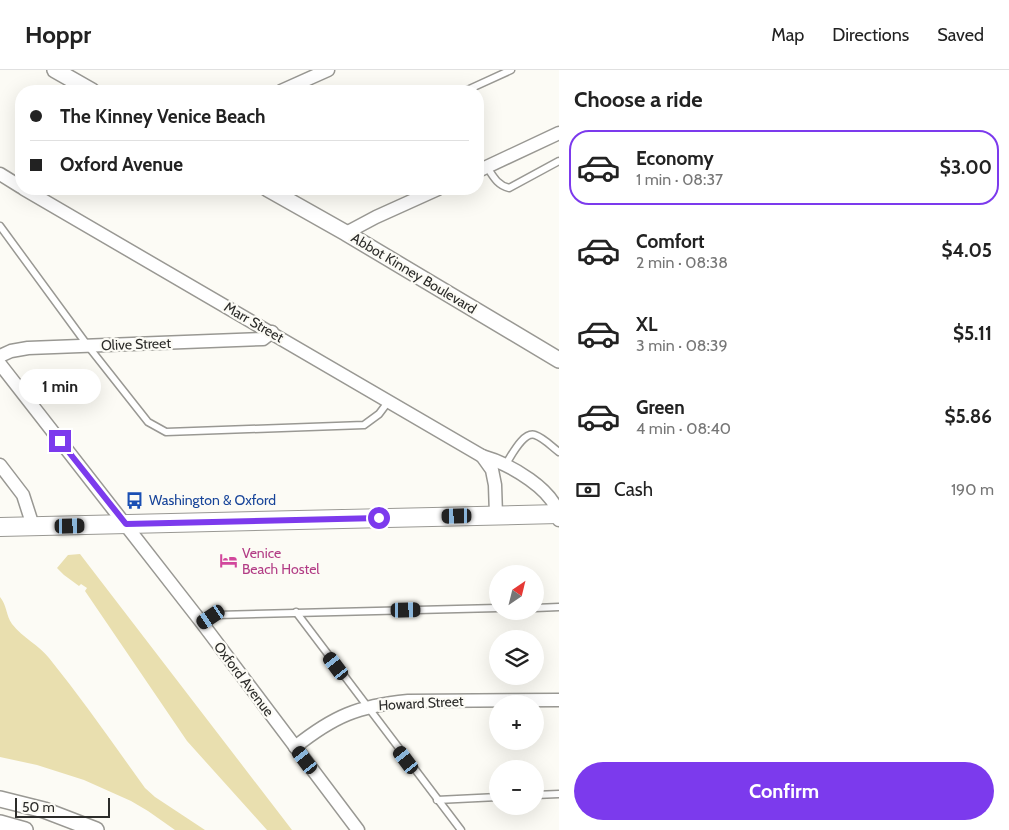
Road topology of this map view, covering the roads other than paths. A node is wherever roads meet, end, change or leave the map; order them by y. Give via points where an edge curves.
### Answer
1 (54, 70) edge
2 (328, 70) edge
3 (510, 70) edge
4 (81, 85) edge
5 (294, 85) edge
6 (478, 85) edge
7 (559, 133) edge
8 (559, 161) edge
9 (484, 168) edge
10 (484, 171) edge
11 (0, 174) edge
12 (15, 183) edge
13 (34, 195) edge
14 (279, 195) edge
15 (425, 195) edge
16 (0, 226) edge
17 (346, 233) junction
18 (272, 332) junction
19 (88, 346) junction
20 (0, 356) edge
21 (559, 360) edge
22 (0, 364) edge
23 (388, 402) junction
24 (559, 452) edge
25 (482, 456) junction
26 (0, 465) edge
27 (505, 465) junction
28 (559, 514) edge
29 (496, 515) junction
30 (559, 520) edge
31 (126, 524) junction
32 (33, 526) junction
33 (0, 528) edge
34 (559, 607) edge
35 (489, 608) edge
36 (544, 608) edge
37 (296, 612) junction
38 (202, 623) junction
39 (559, 700) edge
40 (366, 707) junction
41 (295, 747) junction
42 (559, 794) edge
43 (544, 795) edge
44 (489, 797) edge
45 (0, 798) edge
46 (437, 800) junction
47 (0, 823) edge
48 (25, 830) edge
49 (96, 830) edge
50 (358, 830) edge
51 (461, 830) edge

1 - 4 street
2 - 5 street
3 - 6 lane
7 - 9 street
8 - 10 lane via 509,188 502,187
11 - 12 street
13 - 18 street, Marr Street
14 - 17 street, Abbot Kinney Boulevard
15 - 17 street
16 - 19 lane
17 - 21 street, Abbot Kinney Boulevard
18 - 19 street, Olive Street via 263,339
18 - 23 street, Marr Street
19 - 20 street, Olive Street via 28,348
19 - 23 lane via 148,422 166,432 364,425
22 - 31 street, Oxford Avenue
23 - 25 street, Marr Street
24 - 27 lane via 530,435 524,437
25 - 27 street, Marr Street
25 - 29 street via 492,470
26 - 32 street via 23,495
27 - 28 street, Marr Street via 538,485
28 - 29 main road
28 - 30 street
29 - 31 main road
31 - 32 main road
31 - 38 street, Oxford Avenue
32 - 33 main road
34 - 36 lane
35 - 37 lane
37 - 38 lane via 217,615
37 - 40 lane
38 - 41 street, Oxford Avenue
39 - 40 street, Howard Street via 408,701
40 - 41 street, Howard Street via 330,721
40 - 46 lane
41 - 50 street, Oxford Avenue
42 - 43 lane
44 - 46 lane
45 - 49 street via 44,810
46 - 51 lane
47 - 48 street

